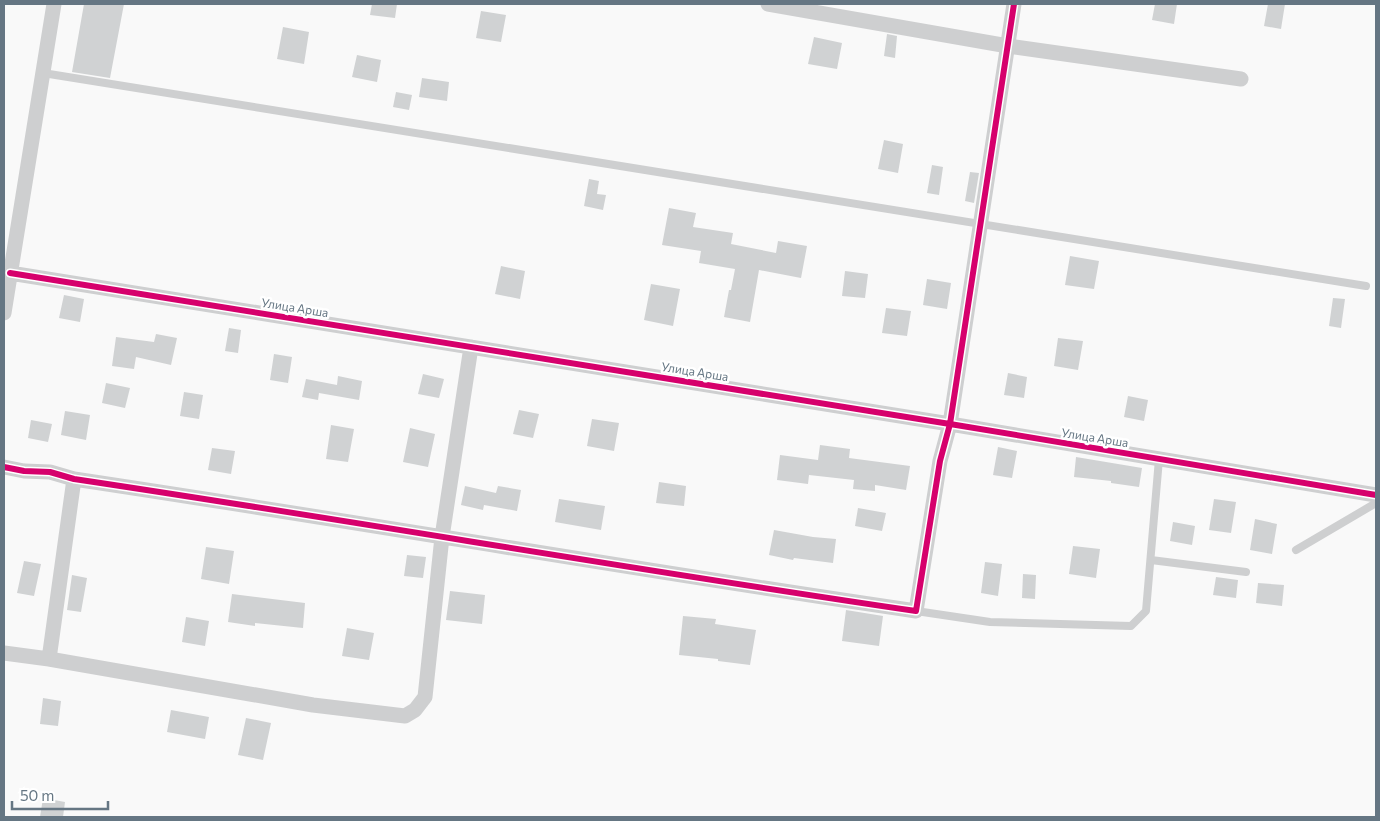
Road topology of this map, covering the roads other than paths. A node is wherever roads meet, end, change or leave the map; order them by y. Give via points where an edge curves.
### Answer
1 (54, 4) edge
2 (768, 4) edge
3 (1014, 4) edge
4 (1008, 46) junction
5 (43, 73) junction
6 (1241, 79) dead end
7 (982, 224) junction
8 (9, 263) edge
9 (1366, 286) dead end
10 (4, 313) edge
11 (471, 347) junction
12 (950, 424) junction
13 (1160, 459) junction
14 (4, 467) edge
15 (74, 479) junction
16 (1376, 495) edge
17 (1376, 503) edge
18 (442, 537) junction
19 (1296, 550) dead end
20 (1151, 560) junction
21 (1246, 572) dead end
22 (916, 610) junction
23 (4, 653) edge
24 (49, 659) junction

1 - 5 street
2 - 4 street
3 - 4 street
4 - 6 street
4 - 7 street
5 - 7 lane
5 - 8 street
7 - 9 lane
7 - 12 street
8 - 10 street
8 - 11 street, Улица Арша
11 - 12 street, Улица Арша
11 - 18 street
12 - 13 street, Улица Арша
12 - 22 street via 940,461
13 - 16 street, Улица Арша
13 - 20 lane
14 - 15 street via 50,472
15 - 18 street
15 - 24 street
17 - 19 lane
18 - 22 street
18 - 24 street via 425,697 416,710 405,716 313,706
20 - 21 lane
20 - 22 lane via 1146,611 1131,626 990,622
23 - 24 street

